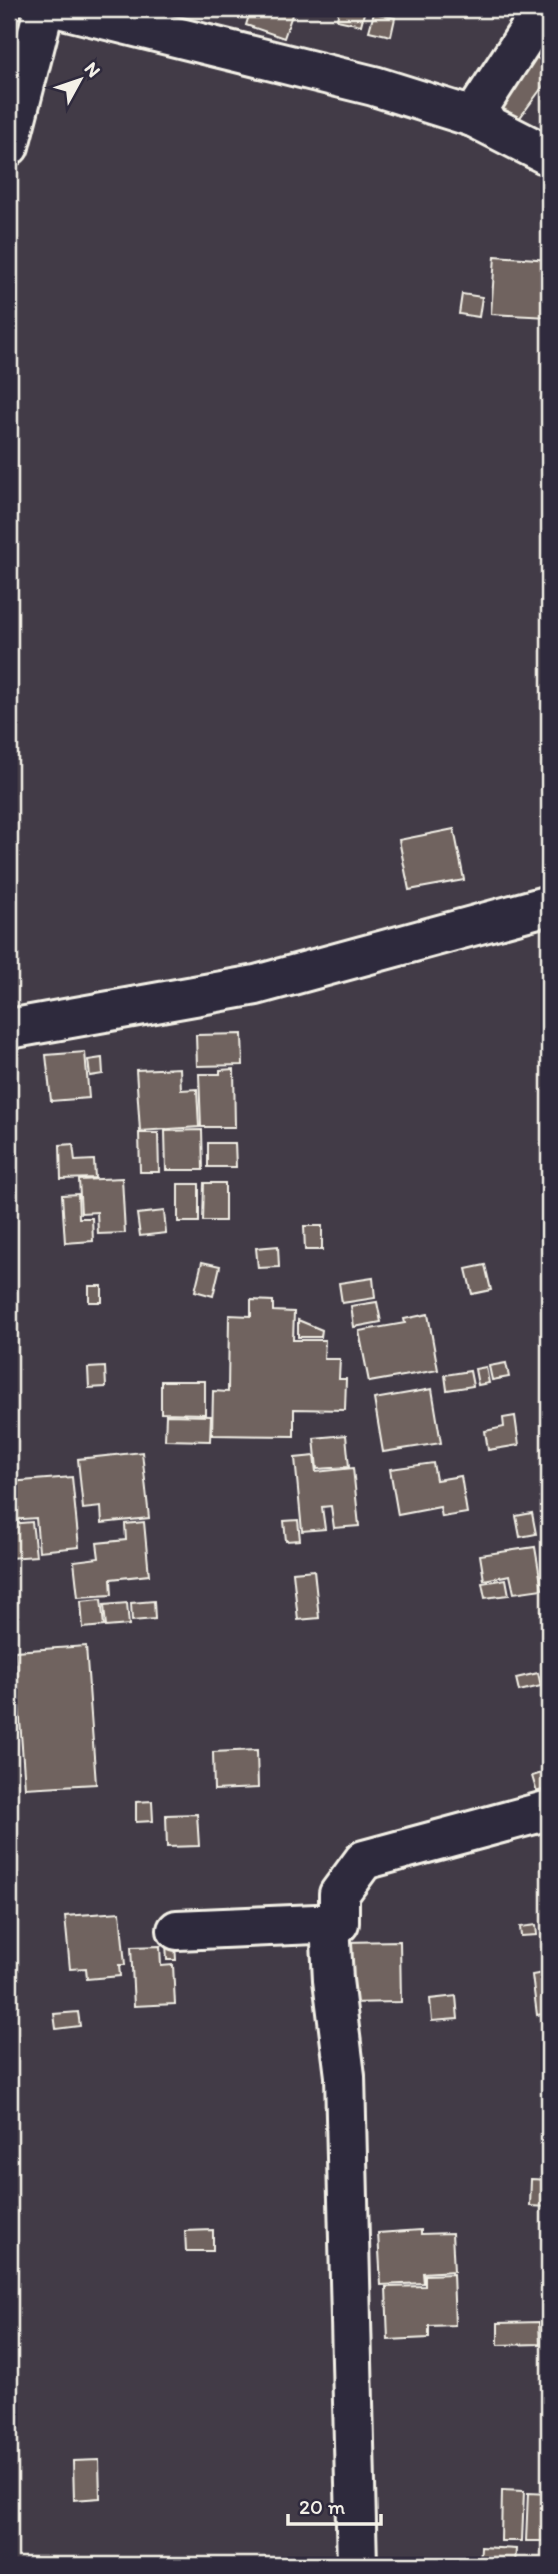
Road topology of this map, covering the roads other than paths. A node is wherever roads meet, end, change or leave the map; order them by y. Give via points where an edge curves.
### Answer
1 (44, 9) edge
2 (63, 9) edge
3 (543, 9) edge
4 (473, 117) junction
5 (9, 146) edge
6 (549, 156) edge
7 (549, 905) edge
8 (9, 1029) edge
9 (549, 1810) edge
10 (330, 1923) junction
11 (177, 1930) dead end
12 (358, 2565) edge

1 - 5 street
2 - 4 street via 374,86
3 - 4 street
4 - 6 street
7 - 8 street via 256,985
9 - 10 street via 364,1860 339,1894 339,1923
10 - 11 street
10 - 12 street via 345,2076

